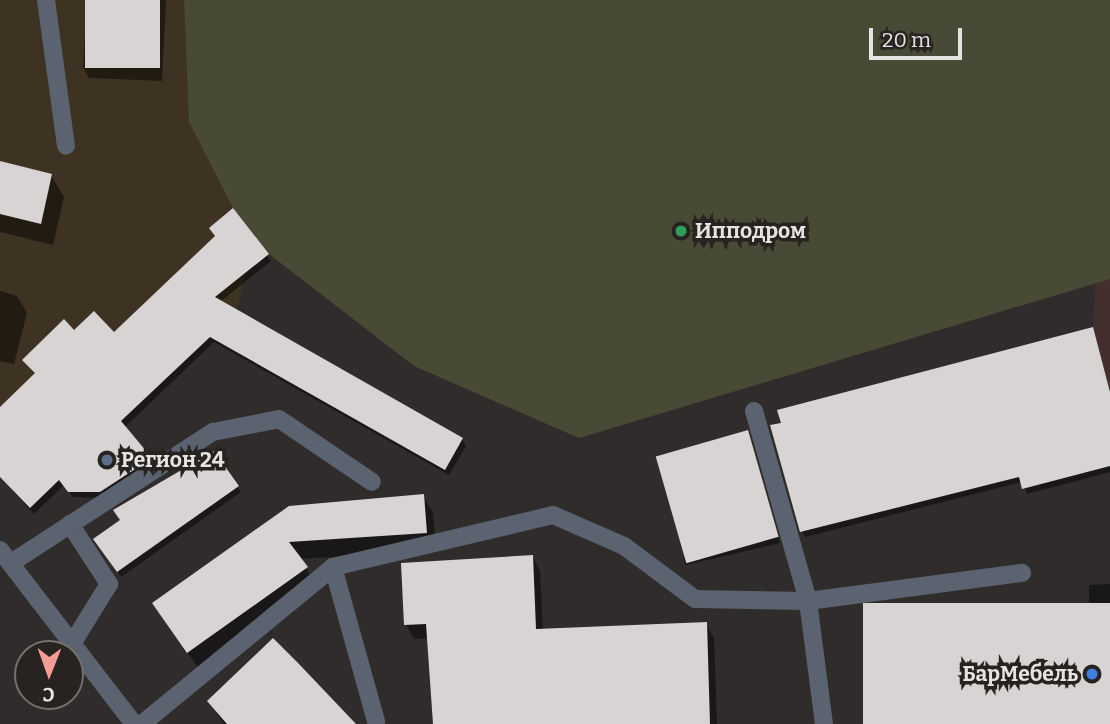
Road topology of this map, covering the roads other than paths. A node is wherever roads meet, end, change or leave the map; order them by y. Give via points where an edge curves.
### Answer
1 (46, 0) edge
2 (66, 146) dead end
3 (754, 411) dead end
4 (372, 482) dead end
5 (70, 524) junction
6 (6, 556) edge
7 (333, 566) junction
8 (1022, 573) dead end
9 (808, 601) junction
10 (69, 640) edge
11 (74, 640) edge
12 (84, 659) edge
13 (376, 721) dead end
14 (134, 724) edge
15 (142, 724) edge
16 (824, 724) edge

1 - 2 street
3 - 9 street
4 - 5 street via 279,419 213,432
5 - 6 street
5 - 11 street via 109,584
6 - 10 street
7 - 9 street via 553,515 624,547 695,599
7 - 13 street
7 - 15 street
8 - 9 street
9 - 16 street
12 - 14 street

